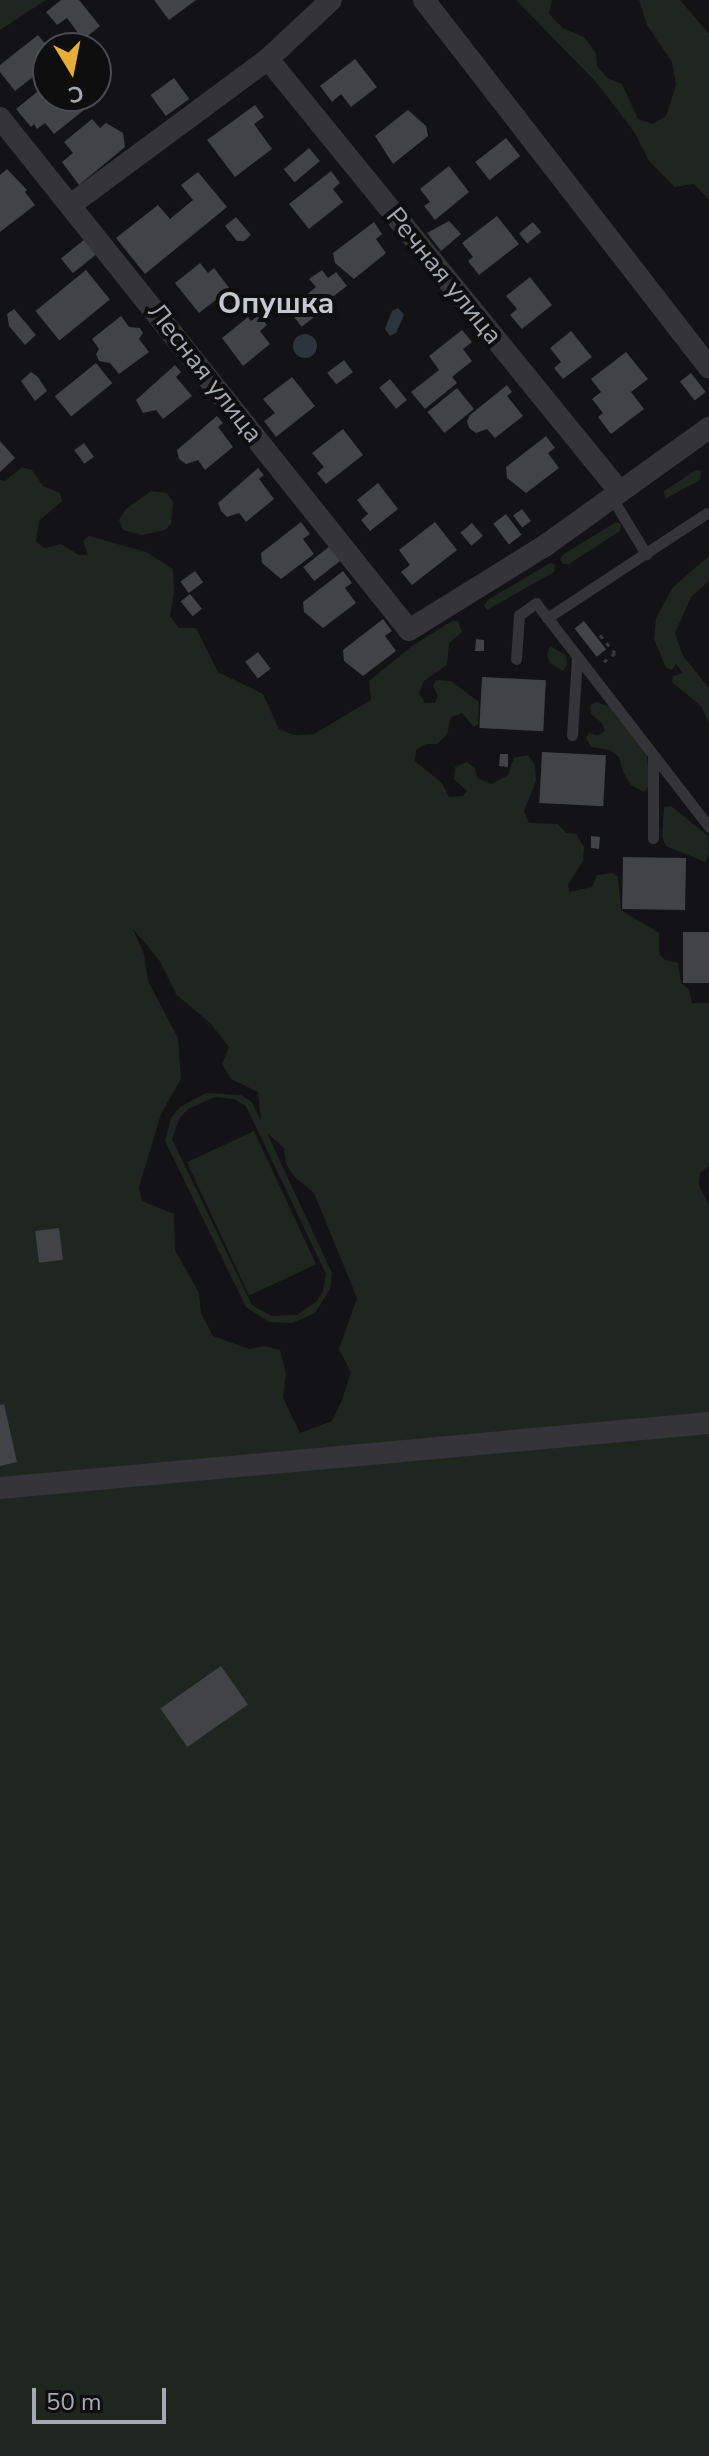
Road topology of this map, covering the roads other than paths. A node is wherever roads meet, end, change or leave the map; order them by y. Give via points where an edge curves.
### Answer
1 (331, 0) edge
2 (424, 0) edge
3 (268, 59) junction
4 (0, 118) edge
5 (72, 204) junction
6 (709, 368) edge
7 (709, 428) edge
8 (616, 495) junction
9 (707, 513) dead end
10 (646, 554) junction
11 (547, 618) junction
12 (577, 657) junction
13 (516, 659) dead end
14 (572, 735) dead end
15 (653, 755) junction
16 (709, 827) edge
17 (653, 838) dead end
18 (709, 1423) edge
19 (0, 1488) edge

1 - 3 street
2 - 6 street
3 - 5 street
3 - 8 street, Речная улица
4 - 5 street, Лесная улица
5 - 8 street, Лесная улица via 409,630
7 - 8 street
8 - 10 lane
9 - 10 lane
10 - 11 lane
11 - 12 lane
11 - 13 lane via 536,603 519,615
12 - 14 lane
12 - 15 lane
15 - 16 lane
15 - 17 lane
18 - 19 street

